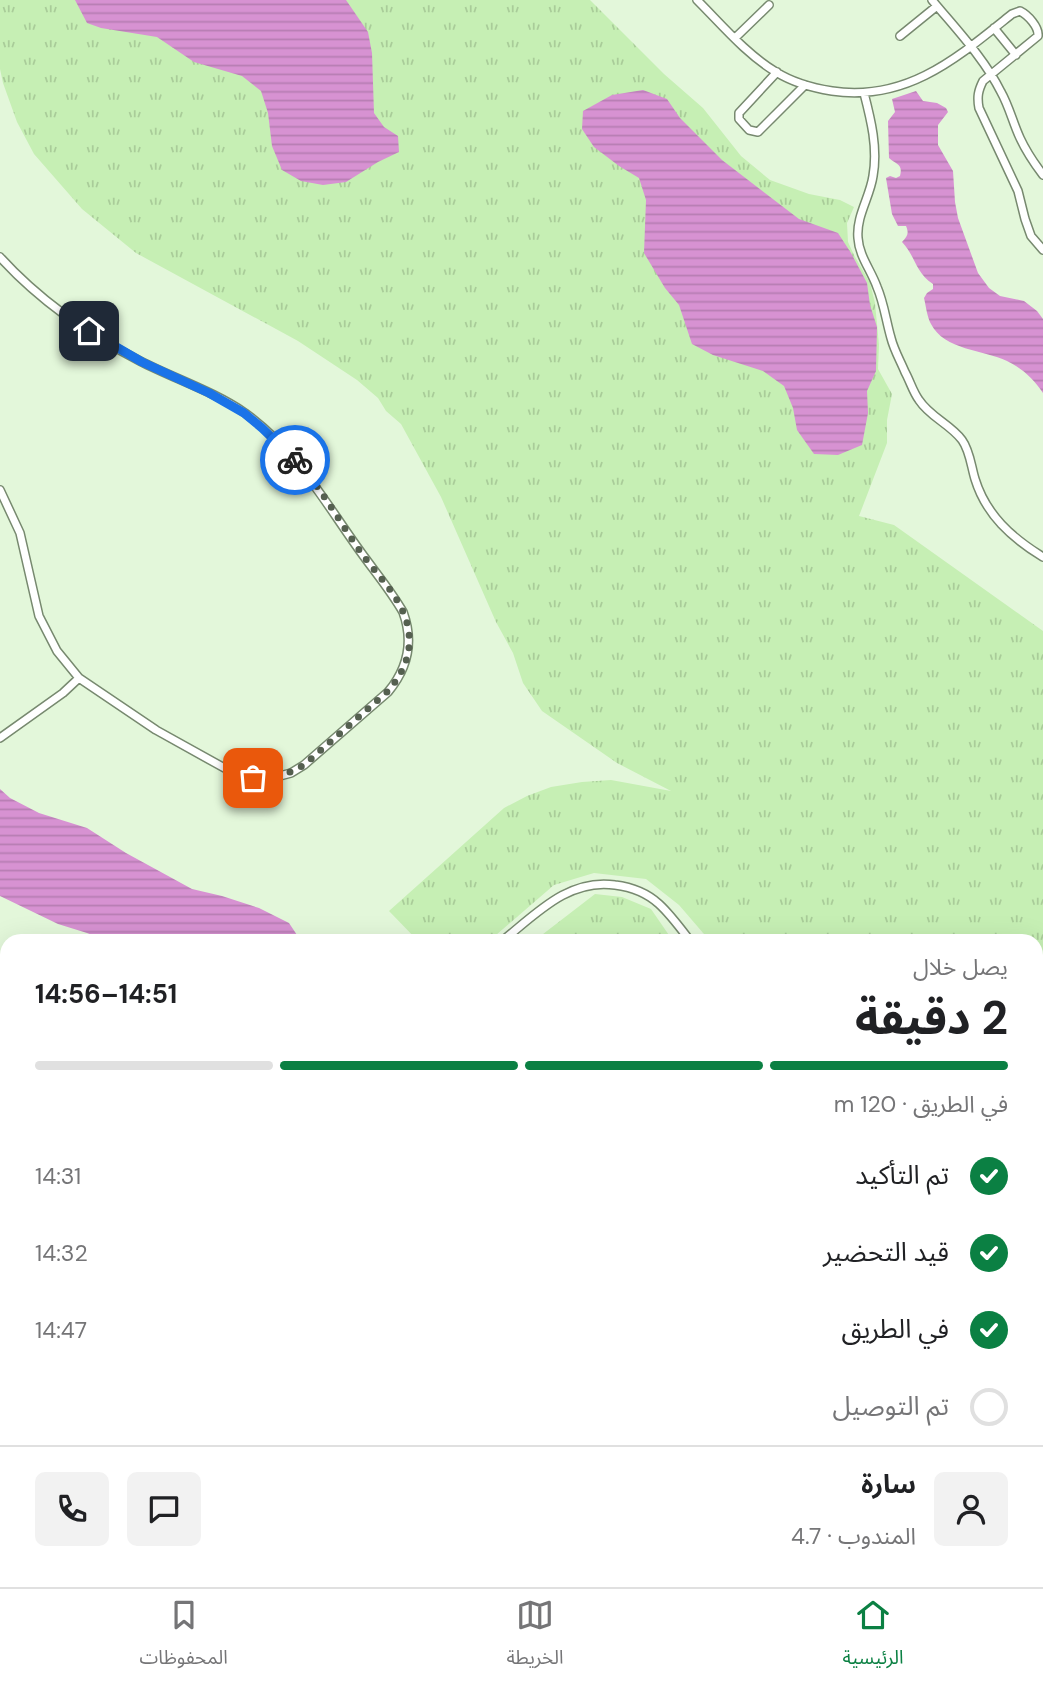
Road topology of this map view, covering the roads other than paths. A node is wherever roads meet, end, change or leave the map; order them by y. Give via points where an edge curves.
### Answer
1 (697, 0) edge
2 (934, 3) edge
3 (769, 5) dead end
4 (994, 28) junction
5 (900, 36) dead end
6 (735, 38) junction
7 (970, 47) junction
8 (1016, 55) junction
9 (777, 72) junction
10 (991, 75) junction
11 (805, 85) junction
12 (864, 93) junction
13 (1043, 175) edge
14 (1043, 250) edge
15 (0, 257) edge
16 (0, 490) edge
17 (1043, 557) edge
18 (79, 678) junction
19 (0, 738) edge
20 (511, 934) edge
21 (684, 934) edge

1 - 6 lane
2 - 5 lane
2 - 7 lane
3 - 6 lane
4 - 7 lane
4 - 8 lane
4 - 8 lane via 1012,14 1024,13 1038,36
6 - 9 lane
7 - 10 lane
7 - 12 lane via 910,83
8 - 10 lane
9 - 11 lane
9 - 11 lane via 739,113 739,119 753,132
10 - 13 lane via 1018,135
10 - 14 lane via 978,89 979,108 1018,191 1031,236
11 - 12 lane
12 - 17 lane via 875,149 873,178 858,236 892,342 920,402 962,440 986,505 1002,527
15 - 18 lane via 59,312 142,362 226,402 262,428 314,482 396,599 410,638 405,666 387,692 304,765 263,779 242,776 193,751
16 - 18 lane via 20,533 39,616 57,652
18 - 19 lane
20 - 21 lane via 569,891 605,883 642,892

